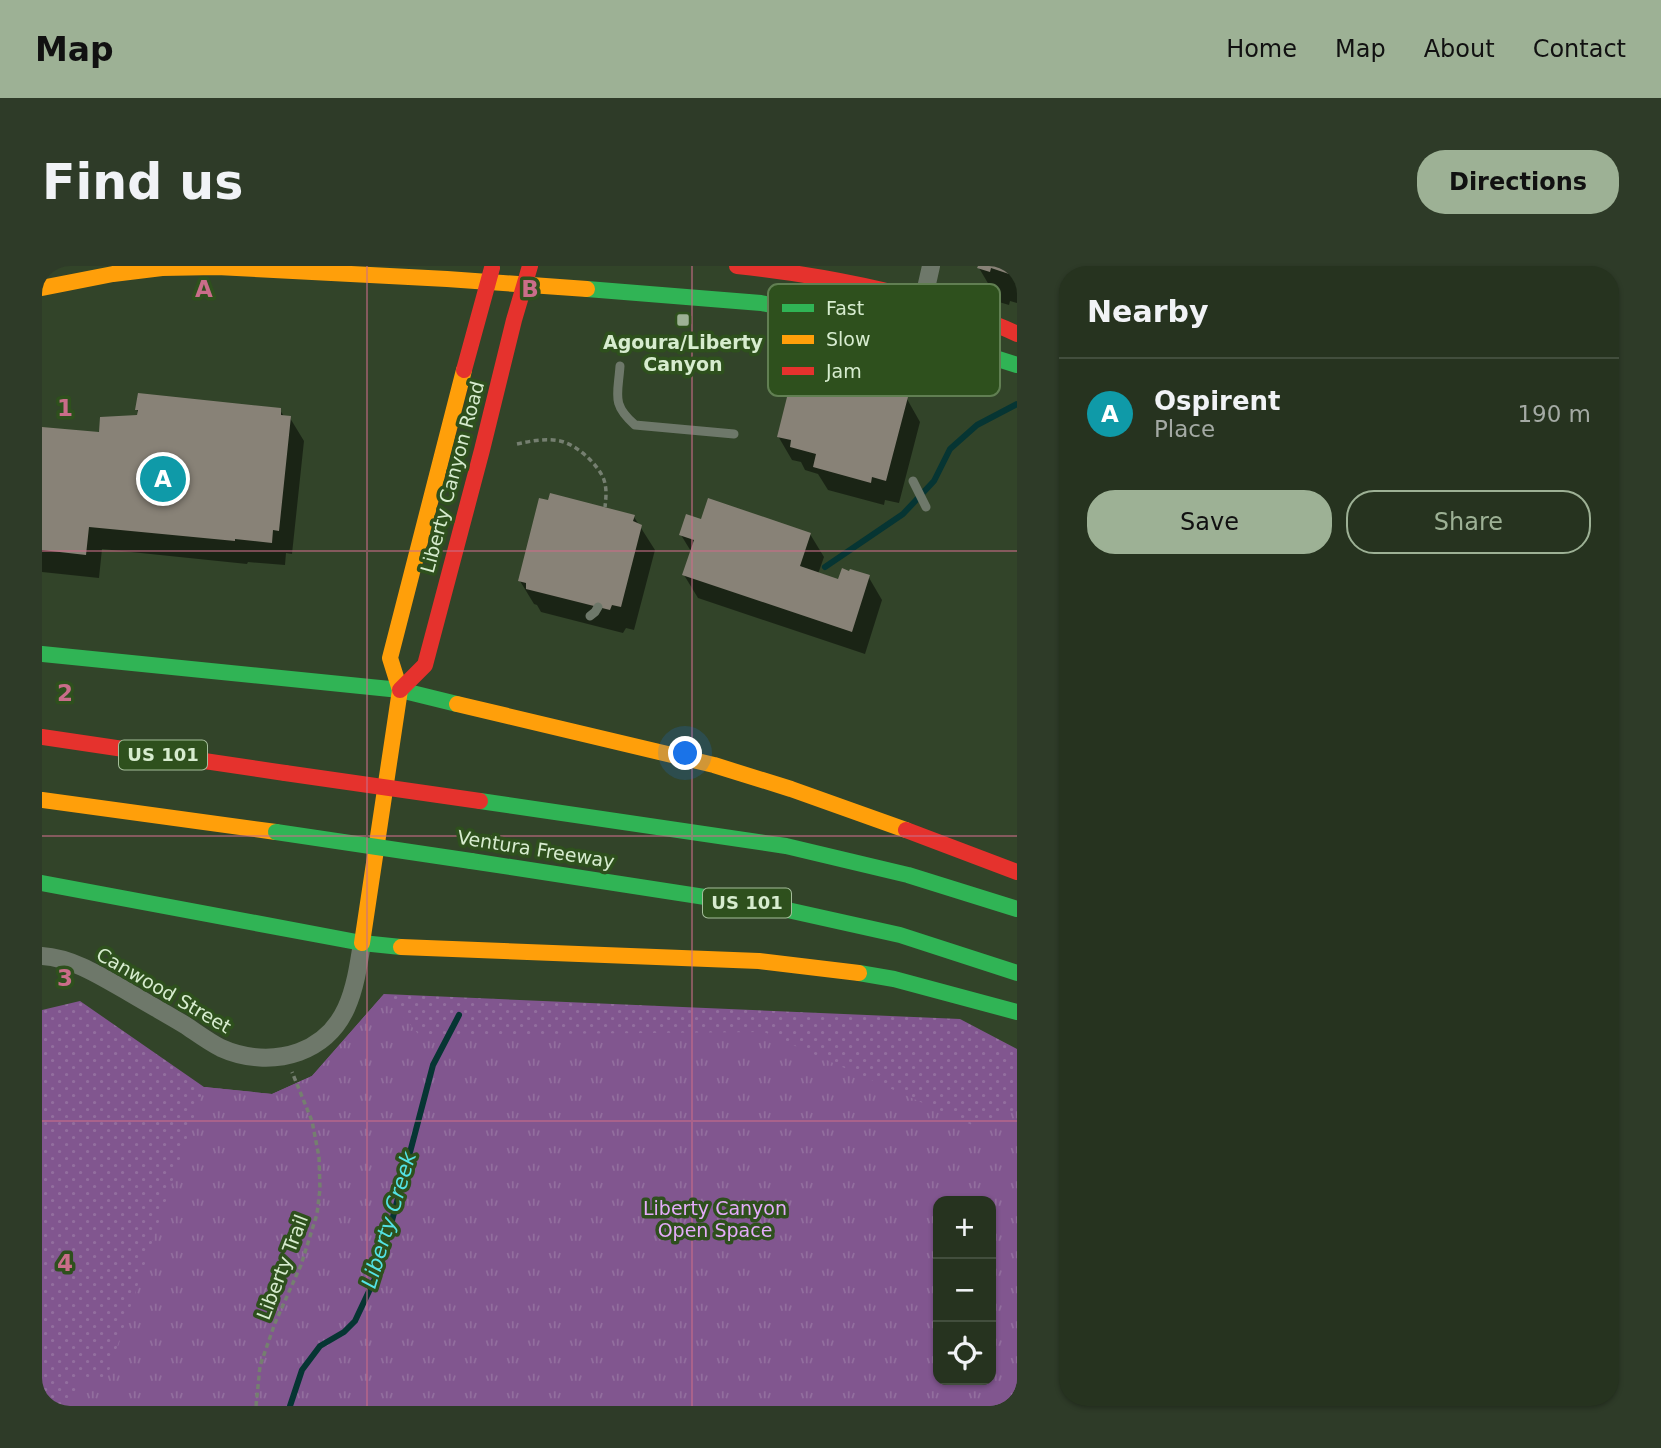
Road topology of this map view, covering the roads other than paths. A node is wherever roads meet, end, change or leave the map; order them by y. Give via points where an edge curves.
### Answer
1 (530, 266) edge
2 (737, 266) edge
3 (931, 266) edge
4 (490, 274) edge
5 (524, 284) junction
6 (859, 284) edge
7 (928, 284) edge
8 (42, 288) edge
9 (768, 304) edge
10 (1000, 328) edge
11 (1017, 334) edge
12 (1000, 359) edge
13 (1017, 365) edge
14 (620, 366) dead end
15 (734, 434) dead end
16 (913, 482) dead end
17 (926, 507) dead end
18 (598, 607) dead end
19 (590, 616) dead end
20 (42, 654) edge
21 (400, 690) junction
22 (42, 737) edge
23 (42, 800) edge
24 (1017, 872) edge
25 (42, 883) edge
26 (1017, 909) edge
27 (362, 943) junction
28 (42, 956) edge
29 (1017, 973) edge
30 (1017, 1012) edge

1 - 5 main road, Liberty Canyon Road
2 - 6 main road
3 - 7 street
4 - 5 main road
4 - 8 main road via 162,268
4 - 21 main road, Liberty Canyon Road via 390,658
5 - 9 main road
5 - 21 main road, Liberty Canyon Road via 425,664
10 - 11 main road
12 - 13 main road
14 - 15 lane via 617,401 623,415 635,425
16 - 17 lane
18 - 19 lane
20 - 21 main road
21 - 24 main road via 737,772
21 - 27 main road, Liberty Canyon Road
22 - 26 main road, Ventura Freeway / US 101, bridge via 786,846 908,875
23 - 29 main road, Ventura Freeway / US 101, bridge via 783,909 900,935
25 - 27 main road
27 - 28 street, Canwood Street via 345,1013 332,1032 286,1057 256,1058 223,1049 91,970
27 - 30 main road via 759,961 894,979

